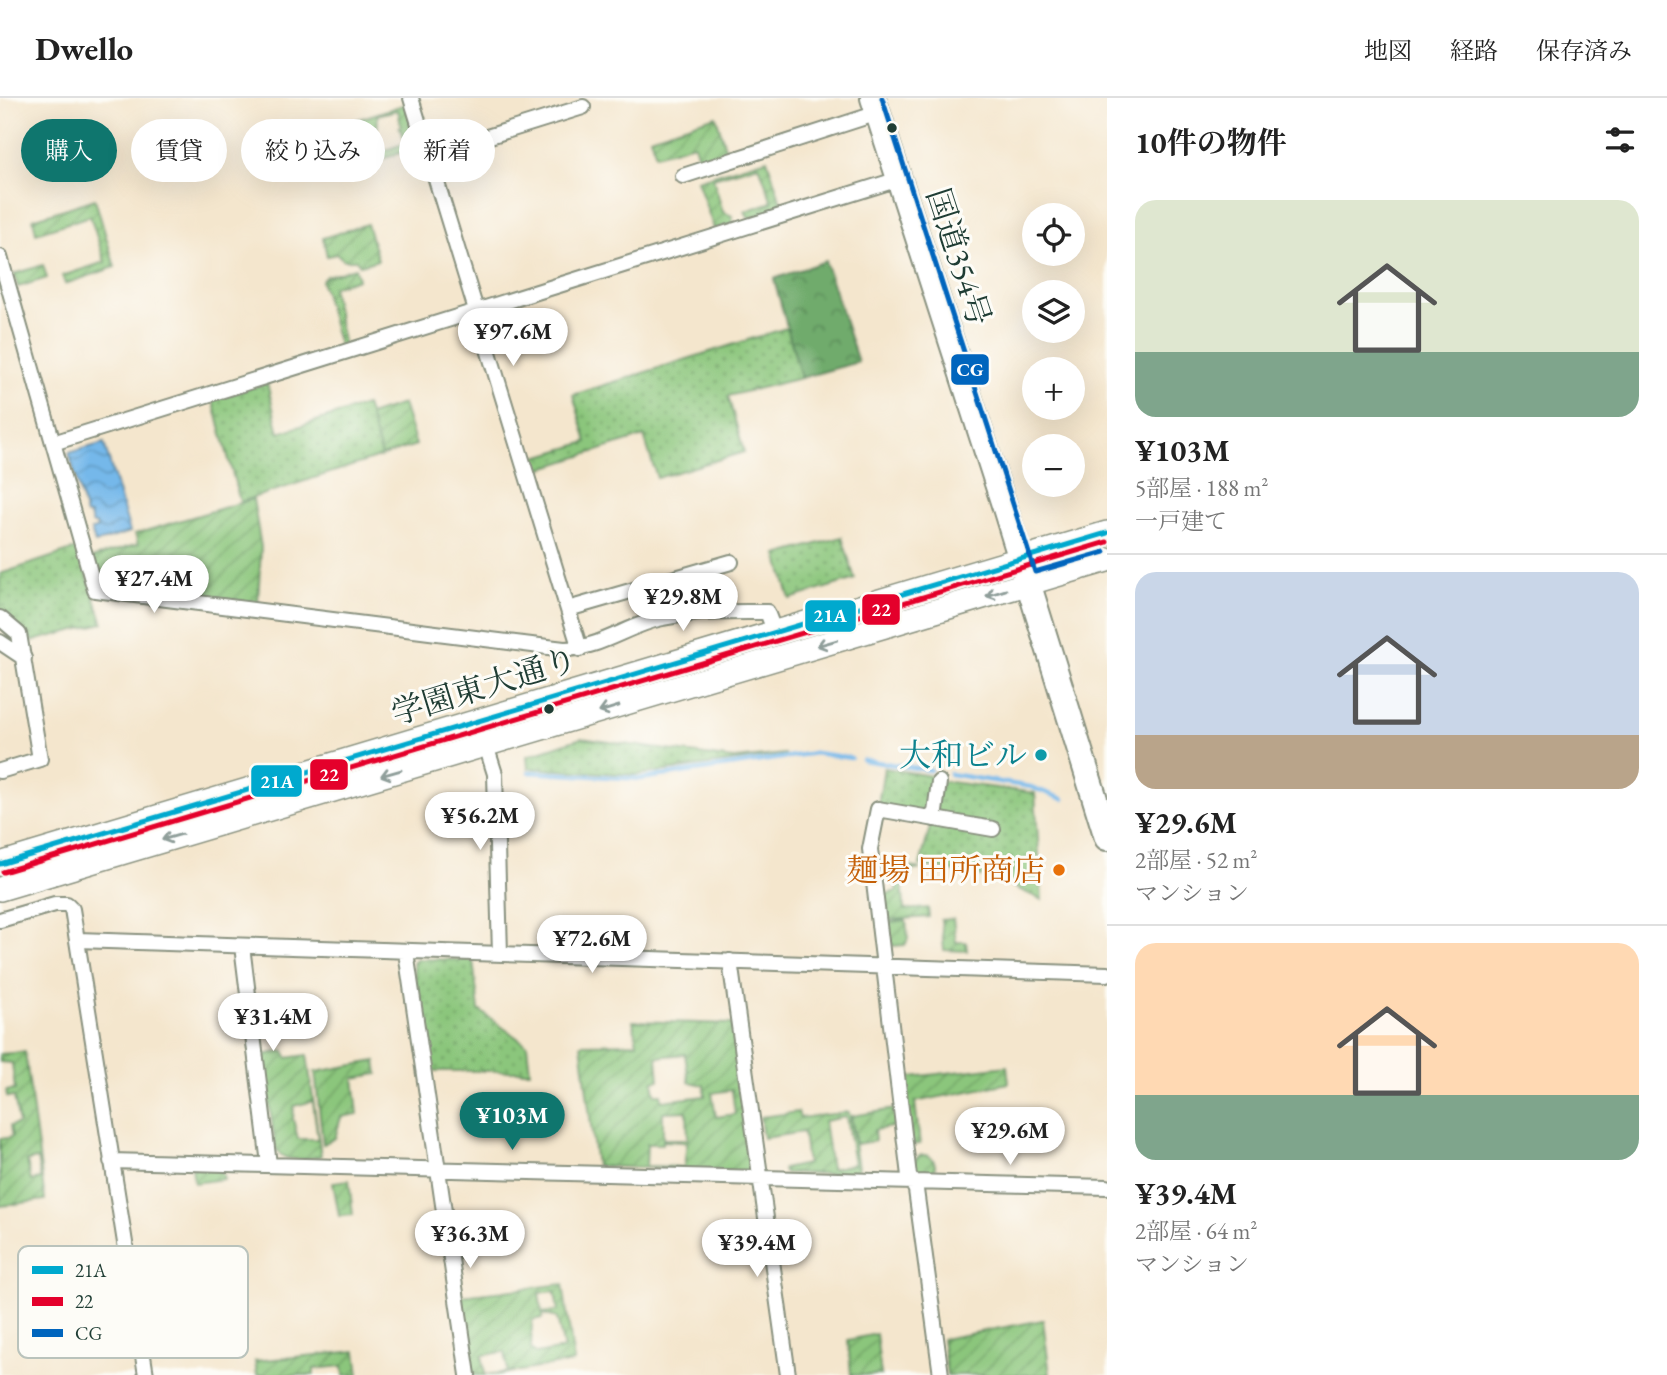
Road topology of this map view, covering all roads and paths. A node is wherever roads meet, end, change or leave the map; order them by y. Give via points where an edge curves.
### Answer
1 (411, 98) edge
2 (875, 105) edge
3 (583, 107) dead end
4 (418, 119) edge
5 (495, 134) edge
6 (683, 177) dead end
7 (899, 179) junction
8 (437, 182) edge
9 (0, 257) edge
10 (477, 310) junction
11 (53, 443) junction
12 (1107, 533) edge
13 (1021, 558) junction
14 (1107, 560) edge
15 (731, 562) dead end
16 (1029, 583) junction
17 (568, 609) junction
18 (0, 618) edge
19 (776, 632) junction
20 (0, 642) edge
21 (580, 649) junction
22 (783, 656) junction
23 (24, 658) junction
24 (479, 721) junction
25 (486, 746) junction
26 (0, 771) edge
27 (939, 782) dead end
28 (934, 819) junction
29 (993, 829) dead end
30 (1107, 838) edge
31 (0, 864) edge
32 (0, 889) edge
33 (0, 920) edge
34 (78, 940) junction
35 (242, 946) junction
36 (406, 952) junction
37 (500, 954) junction
38 (730, 961) junction
39 (885, 966) junction
40 (1107, 974) edge
41 (111, 1161) junction
42 (269, 1164) junction
43 (438, 1168) junction
44 (761, 1178) junction
45 (913, 1182) junction
46 (1107, 1187) edge
47 (125, 1246) edge
48 (468, 1375) edge
49 (788, 1375) edge
50 (941, 1375) edge

1 - 4 street
2 - 6 street
2 - 7 highway, 国道354号
3 - 5 street
7 - 10 street
7 - 13 highway, 国道354号
8 - 10 street
9 - 11 street
10 - 11 street
10 - 17 street
11 - 21 street via 95,590
12 - 13 main road, 学園東大通り
13 - 16 highway, 国道354号
13 - 19 main road, 学園東大通り
14 - 16 main road, 学園東大通り
15 - 17 street
16 -> 22 main road, 学園東大通り
16 - 30 highway, 国道354号
17 - 21 street
18 - 23 street via 19,634
19 - 21 street via 768,612 716,612 661,618
19 - 22 street
19 - 24 main road, 学園東大通り
20 - 23 street
22 -> 25 main road, 学園東大通り
23 - 26 street via 40,759
24 - 25 street
24 - 31 main road, 学園東大通り
25 -> 32 main road, 学園東大通り
25 - 37 street via 495,774
27 - 28 street
28 - 29 street
28 - 39 street via 878,809 870,849
33 - 34 street via 67,904
34 - 35 street
34 - 41 street
35 - 36 street
35 - 42 street
36 - 37 street
36 - 43 street
37 - 38 street
38 - 39 street
38 - 44 street
39 - 40 street
39 - 45 street via 907,1163
41 - 42 street
41 - 47 street
42 - 43 street
43 - 44 street
43 - 48 street
44 - 45 street
44 - 49 street
45 - 46 street
45 - 50 street

